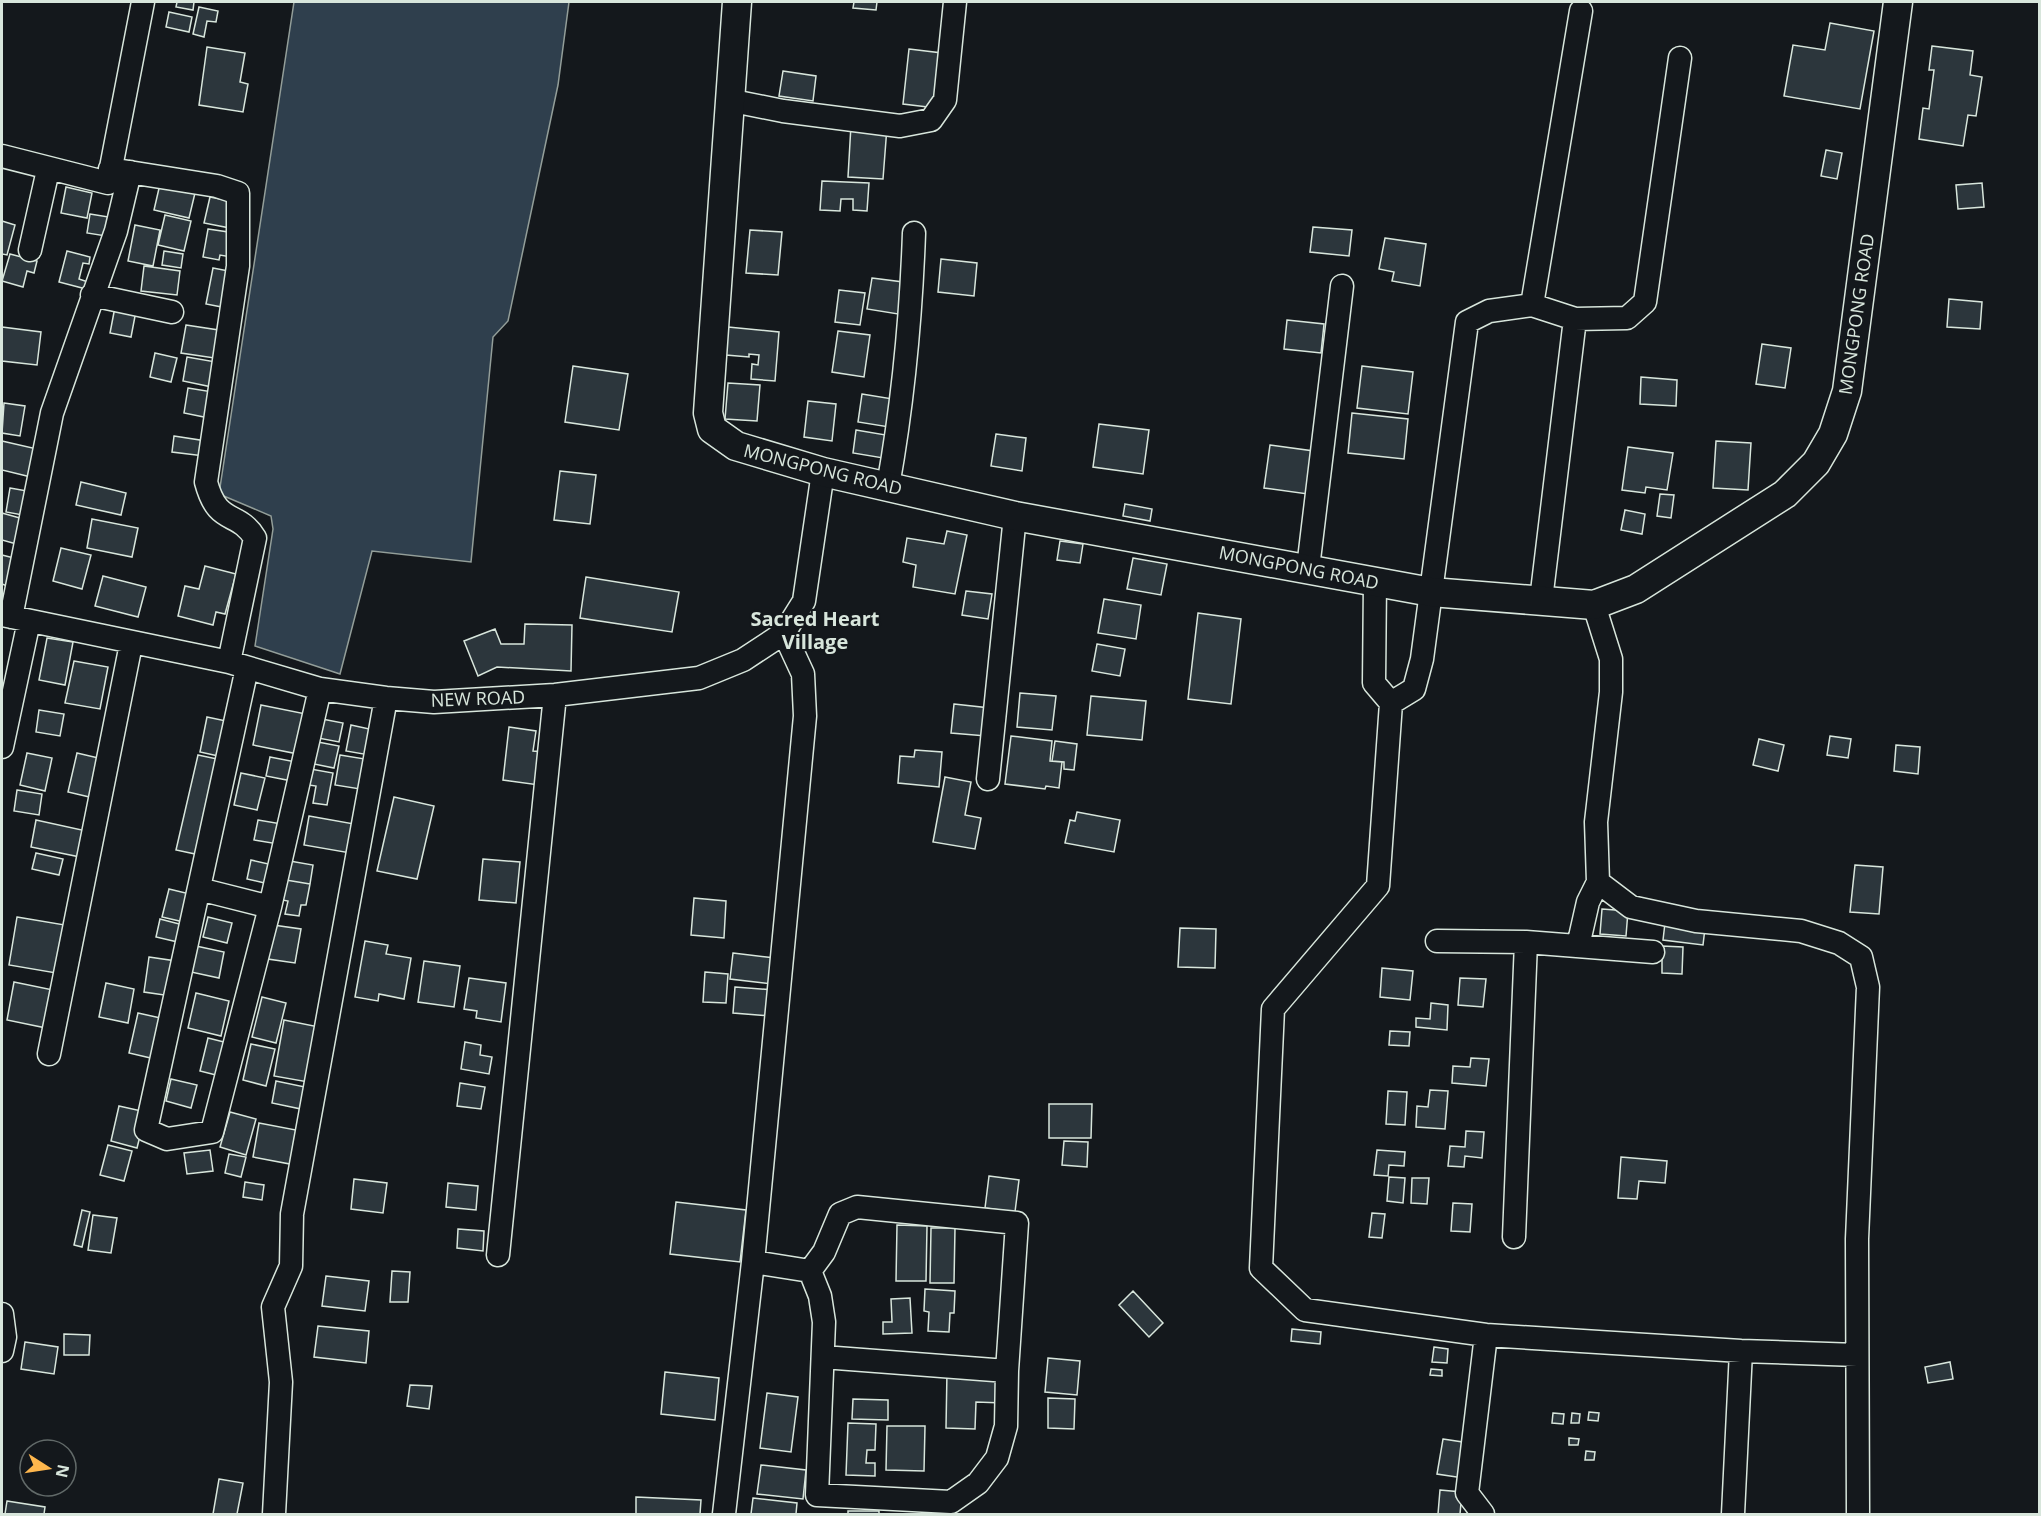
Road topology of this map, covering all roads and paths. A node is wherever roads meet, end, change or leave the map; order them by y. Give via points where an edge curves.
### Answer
1 (143, 2) edge
2 (737, 2) edge
3 (956, 2) edge
4 (1898, 2) edge
5 (1581, 10) dead end
6 (1680, 58) dead end
7 (728, 100) junction
8 (2, 156) edge
9 (48, 170) junction
10 (120, 171) junction
11 (914, 233) dead end
12 (30, 250) dead end
13 (1342, 286) dead end
14 (92, 295) junction
15 (1532, 305) junction
16 (172, 312) dead end
17 (1575, 320) junction
18 (823, 472) junction
19 (888, 486) junction
20 (1015, 516) junction
21 (1308, 568) junction
22 (1375, 581) junction
23 (1431, 592) junction
24 (1541, 600) junction
25 (1594, 604) junction
26 (14, 618) edge
27 (784, 633) junction
28 (131, 644) junction
29 (238, 665) junction
30 (320, 688) junction
31 (555, 695) junction
32 (386, 698) junction
33 (1391, 703) junction
34 (2, 747) edge
35 (988, 779) dead end
36 (1598, 882) junction
37 (199, 888) junction
38 (270, 907) junction
39 (1437, 941) dead end
40 (1526, 942) junction
41 (1578, 946) junction
42 (1653, 952) dead end
43 (49, 1054) dead end
44 (1514, 1237) dead end
45 (498, 1255) dead end
46 (753, 1262) junction
47 (810, 1271) junction
48 (2, 1314) edge
49 (1486, 1335) junction
50 (2, 1351) edge
51 (1741, 1351) junction
52 (1857, 1355) junction
53 (823, 1358) junction
54 (1007, 1371) junction
55 (274, 1515) edge
56 (724, 1515) edge
57 (1483, 1515) edge
58 (1733, 1515) edge
59 (1858, 1515) edge

1 - 10 street
2 - 7 main road, MONGPONG ROAD
3 - 7 street via 945,100 931,120 900,126
4 - 25 main road, MONGPONG ROAD via 1847,391 1833,434 1816,463 1785,494 1636,589
5 - 15 street
6 - 17 street via 1645,302 1627,318
7 - 18 main road, MONGPONG ROAD via 708,413 712,429 735,446
8 - 9 street
9 - 10 street via 108,183
9 - 12 street
10 - 14 street via 116,231
10 - 29 street via 217,186 238,193 238,266 206,482 211,500 220,512 249,528 255,538
11 - 19 street via 911,317
13 - 21 street
14 - 16 street
14 - 26 street via 52,413
15 - 17 street
15 - 23 street via 1489,311 1467,322
17 - 24 street
18 - 19 main road, MONGPONG ROAD
18 - 27 street, NEW ROAD via 804,601
19 - 20 main road, MONGPONG ROAD
20 - 21 main road, MONGPONG ROAD
20 - 35 street
21 - 22 main road, MONGPONG ROAD
22 - 23 main road, MONGPONG ROAD
22 - 33 street via 1374,683
23 - 24 main road, MONGPONG ROAD
23 - 33 street via 1414,689
24 - 25 main road, MONGPONG ROAD
25 - 36 street via 1611,659 1611,692 1596,822
26 - 28 street, NEW ROAD
26 - 34 street
27 - 31 street, NEW ROAD via 743,660 699,678
27 - 46 street via 803,674 805,716
28 - 29 street, NEW ROAD
28 - 43 street
29 - 30 street, NEW ROAD
29 - 37 street
30 - 32 street, NEW ROAD
30 - 38 street
31 - 32 street, NEW ROAD via 434,702
31 - 45 street
32 - 55 street via 292,1214 291,1266 273,1307 281,1382
33 - 49 street via 1378,886 1273,1009 1261,1268 1305,1310
36 - 41 street via 1588,902
36 - 52 street via 1631,907 1696,921 1801,931 1839,942 1861,957 1868,987 1857,1239
37 - 38 street
37 - 38 street via 146,1130 167,1138 212,1132
39 - 40 street
40 - 41 street
40 - 44 street
41 - 42 street
46 - 47 street
46 - 56 street
47 - 53 street via 820,1296 824,1322
47 - 54 street via 824,1252 840,1214 857,1207 1017,1223
48 - 50 street
49 - 51 street
49 - 57 street via 1467,1493
51 - 52 street
51 - 58 street
52 - 59 street
53 - 54 street
53 - 54 street via 817,1495 951,1502 978,1483 997,1458 1006,1426

